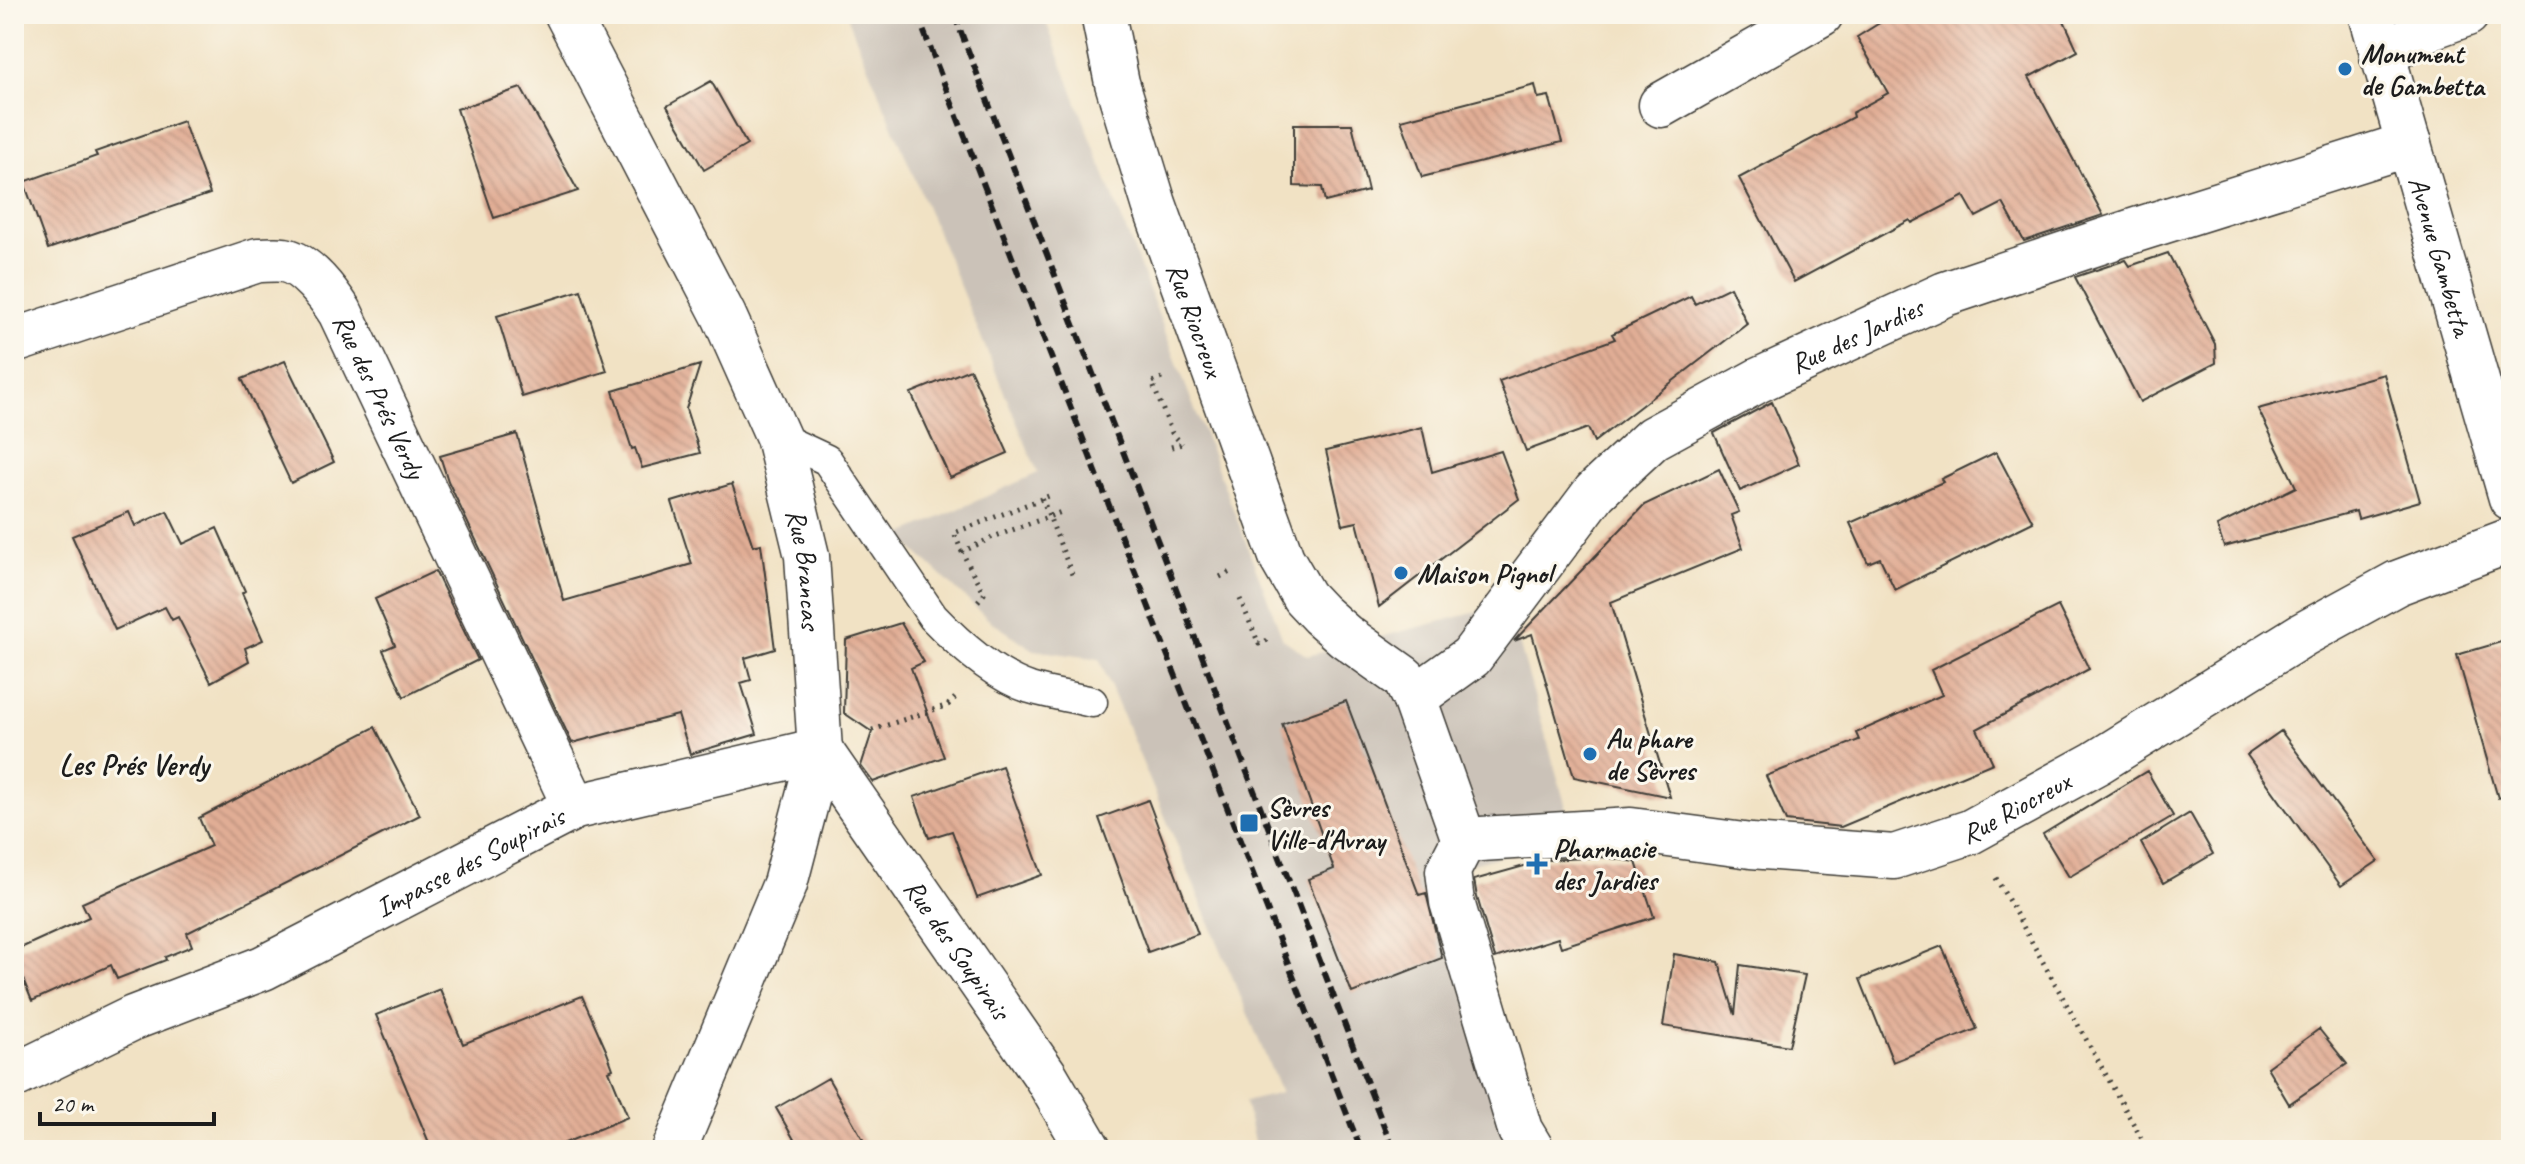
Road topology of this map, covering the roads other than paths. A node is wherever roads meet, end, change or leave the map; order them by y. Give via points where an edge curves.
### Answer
1 (567, 14) edge
2 (1103, 14) edge
3 (1821, 14) edge
4 (2371, 14) edge
5 (2467, 14) edge
6 (2382, 56) junction
7 (1661, 105) dead end
8 (2409, 144) junction
9 (14, 341) edge
10 (778, 437) junction
11 (2511, 498) edge
12 (2511, 540) edge
13 (1414, 698) junction
14 (1092, 702) dead end
15 (840, 742) junction
16 (575, 807) junction
17 (1464, 840) junction
18 (14, 1076) edge
19 (674, 1150) edge
20 (1089, 1150) edge
21 (1532, 1150) edge

1 - 10 street, Rue Brancas via 724,316
2 - 13 street, Rue Riocreux via 1117,83 1154,204 1282,559 1320,614 1404,678
3 - 7 street
4 - 6 street, Avenue Gambetta
5 - 6 street via 2431,27
6 - 8 street, Avenue Gambetta
8 - 11 street, Avenue Gambetta
8 - 13 street, Rue des Jardies via 1945,294 1759,380 1653,438 1595,492 1471,657
9 - 16 street, Rue des Prés Verdy via 258,260 287,260 310,276 340,312
10 - 14 lane via 827,460 952,638 1027,687
10 - 15 street, Rue Brancas via 807,556
12 - 17 street, Rue Riocreux via 2397,583 1970,832 1894,857 1631,830
13 - 17 street, Rue Riocreux
15 - 16 street, Impasse des Soupirais
15 - 19 street, Rue Brancas
15 - 20 street, Rue des Soupirais
16 - 18 street, Impasse des Soupirais via 263,968 133,1018
17 - 21 street via 1448,871 1452,902 1520,1130

